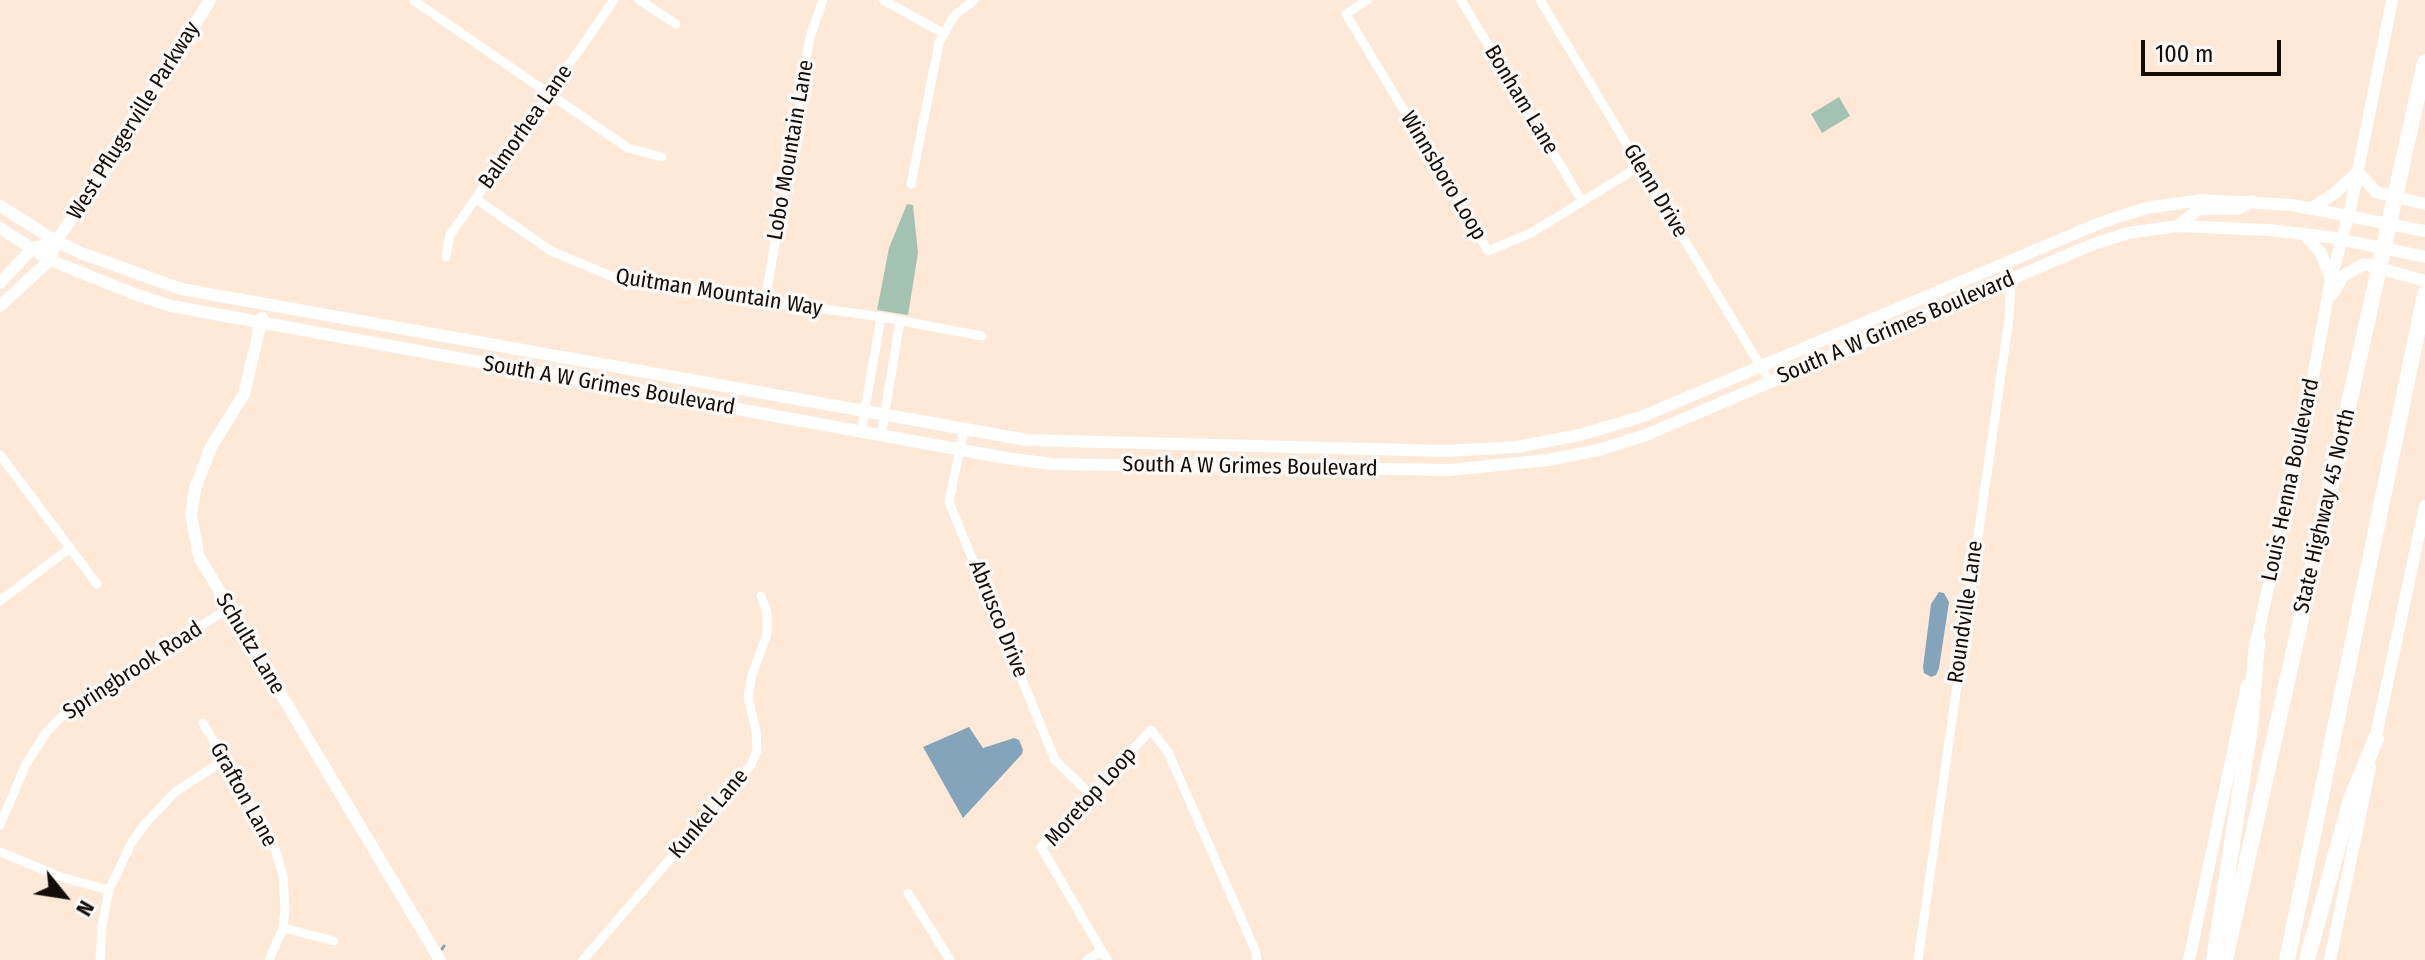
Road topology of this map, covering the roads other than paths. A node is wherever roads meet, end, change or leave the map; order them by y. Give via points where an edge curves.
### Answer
1 (210, 0) edge
2 (413, 0) edge
3 (614, 0) edge
4 (639, 0) edge
5 (823, 0) edge
6 (883, 0) edge
7 (974, 0) edge
8 (1367, 0) edge
9 (1461, 0) edge
10 (1540, 0) edge
11 (2392, 0) edge
12 (676, 24) dead end
13 (943, 33) junction
14 (2425, 62) edge
15 (548, 94) junction
16 (662, 157) dead end
17 (1640, 166) junction
18 (2358, 172) junction
19 (911, 184) dead end
20 (476, 199) junction
21 (1582, 201) junction
22 (2252, 201) junction
23 (2425, 204) edge
24 (0, 206) edge
25 (2312, 208) junction
26 (2349, 215) junction
27 (2178, 226) junction
28 (0, 228) edge
29 (2425, 231) edge
30 (2304, 234) junction
31 (2342, 239) junction
32 (56, 241) junction
33 (32, 249) junction
34 (446, 257) dead end
35 (2425, 257) edge
36 (50, 260) junction
37 (2002, 266) junction
38 (2331, 279) junction
39 (2011, 280) junction
40 (2425, 281) edge
41 (0, 283) edge
42 (2425, 294) edge
43 (765, 301) junction
44 (265, 305) junction
45 (2327, 305) junction
46 (0, 306) edge
47 (881, 317) junction
48 (900, 321) junction
49 (261, 323) junction
50 (982, 336) dead end
51 (448, 338) junction
52 (445, 356) junction
53 (569, 359) junction
54 (1760, 367) junction
55 (566, 378) junction
56 (1770, 382) junction
57 (722, 387) junction
58 (719, 406) junction
59 (864, 412) junction
60 (885, 415) junction
61 (964, 429) junction
62 (861, 432) junction
63 (881, 436) junction
64 (1125, 442) junction
65 (1517, 447) junction
66 (1381, 449) junction
67 (960, 450) junction
68 (0, 455) edge
69 (1520, 464) junction
70 (1093, 465) junction
71 (1380, 469) junction
72 (2425, 506) edge
73 (70, 548) junction
74 (97, 584) dead end
75 (761, 596) dead end
76 (0, 601) edge
77 (228, 609) junction
78 (2257, 642) junction
79 (203, 723) dead end
80 (2376, 739) junction
81 (224, 760) junction
82 (1091, 795) junction
83 (0, 825) edge
84 (0, 852) edge
85 (109, 890) junction
86 (908, 893) dead end
87 (283, 928) junction
88 (334, 941) dead end
89 (1104, 956) edge
90 (947, 959) edge
91 (100, 960) edge
92 (269, 960) edge
93 (440, 960) edge
94 (583, 960) edge
95 (1087, 960) edge
96 (1257, 960) edge
97 (1918, 960) edge
98 (2189, 960) edge
99 (2214, 960) edge
100 (2225, 960) edge
101 (2287, 960) edge
102 (2307, 960) edge
103 (2330, 960) edge

1 - 32 main road, West Pflugerville Parkway
2 - 15 street
3 - 15 street, Balmorhea Lane
4 - 12 street
5 - 43 street, Lobo Mountain Lane via 810,37
6 - 13 street
7 - 13 street
8 - 21 street, Winnsboro Loop via 1346,14 1488,251 1531,233
9 - 21 street, Bonham Lane
10 - 17 street, Glenn Drive
11 - 18 main road, Louis Henna Boulevard
13 - 19 street
14 - 100 highway, State Highway 45 North
15 - 16 street via 628,148
15 - 20 street, Balmorhea Lane
17 - 21 street, Winnsboro Loop
17 - 54 street, Glenn Drive
18 - 23 main road via 2376,192
18 - 25 main road
18 - 26 main road, Louis Henna Boulevard
20 - 34 street, Balmorhea Lane via 450,235
20 - 43 street, Quitman Mountain Way via 551,251 620,280
22 - 25 main road, South A W Grimes Boulevard
22 - 27 main road via 2238,209 2199,209
22 - 37 main road, South A W Grimes Boulevard via 2202,200 2146,208
24 - 32 main road, South A W Grimes Boulevard
25 - 26 main road, South A W Grimes Boulevard
26 - 29 main road, South A W Grimes Boulevard
26 - 31 main road, Louis Henna Boulevard
27 - 30 main road, South A W Grimes Boulevard
27 - 39 main road, South A W Grimes Boulevard via 2128,233
28 - 33 main road, South A W Grimes Boulevard
30 - 31 main road, South A W Grimes Boulevard
30 - 38 main road via 2321,253
31 - 35 main road, South A W Grimes Boulevard
31 - 38 main road, Louis Henna Boulevard
32 - 33 main road, West Pflugerville Parkway
32 - 36 main road, West Pflugerville Parkway
32 - 44 main road, South A W Grimes Boulevard via 181,289
33 - 36 main road, South A W Grimes Boulevard
33 - 41 main road, West Pflugerville Parkway
36 - 46 main road, West Pflugerville Parkway
36 - 49 main road, South A W Grimes Boulevard via 171,306
37 - 39 street
37 - 54 main road, South A W Grimes Boulevard
38 - 45 main road, Louis Henna Boulevard
39 - 56 main road, South A W Grimes Boulevard
39 - 97 street, Roundville Lane
40 - 45 main road via 2364,264 2343,276
42 - 101 highway
43 - 47 street, Quitman Mountain Way
44 - 49 main road, Schultz Lane
44 - 51 main road, South A W Grimes Boulevard
45 - 78 main road, Louis Henna Boulevard
47 - 48 street, Quitman Mountain Way
47 - 59 street
48 - 50 street, Quitman Mountain Way
48 - 60 street
49 - 52 main road, South A W Grimes Boulevard
49 - 77 main road, Schultz Lane via 244,394 201,467 191,515 199,557
51 - 52 main road
51 - 53 main road, South A W Grimes Boulevard
52 - 55 main road, South A W Grimes Boulevard
53 - 55 main road
53 - 57 main road, South A W Grimes Boulevard
54 - 56 street, Glenn Drive
54 - 65 main road, South A W Grimes Boulevard via 1641,417
55 - 58 main road, South A W Grimes Boulevard
56 - 69 main road, South A W Grimes Boulevard via 1646,435
57 - 58 main road
57 - 59 main road, South A W Grimes Boulevard
58 - 62 main road, South A W Grimes Boulevard
59 - 60 main road, South A W Grimes Boulevard
59 - 62 street
60 - 61 main road, South A W Grimes Boulevard
60 - 63 street
61 - 64 main road, South A W Grimes Boulevard via 1027,440
61 - 67 street, Abrusco Drive
62 - 63 main road, South A W Grimes Boulevard
63 - 67 main road, South A W Grimes Boulevard
64 - 66 main road, South A W Grimes Boulevard
64 - 70 main road via 1107,449
65 - 66 main road, South A W Grimes Boulevard
65 - 69 main road
66 - 71 main road
67 - 70 main road, South A W Grimes Boulevard
67 - 82 street, Abrusco Drive via 949,502 1055,760
68 - 73 street
69 - 71 main road, South A W Grimes Boulevard
70 - 71 main road, South A W Grimes Boulevard
72 - 80 main road
73 - 74 street
73 - 76 street
75 - 94 street, Kunkel Lane via 767,634 748,697 757,750 751,765
77 - 83 street, Springbrook Road via 59,719 31,756
77 - 93 main road, Schultz Lane
78 - 98 main road, Louis Henna Boulevard
78 - 99 highway via 2250,728
79 - 81 street, Grafton Lane
80 - 102 highway via 2351,799
80 - 103 main road
81 - 85 street via 159,807 131,844
81 - 87 street, Grafton Lane via 275,849 285,892
82 - 89 street, Moretop Loop via 1041,847
82 - 96 street, Moretop Loop via 1151,730 1168,752
84 - 85 street
85 - 91 street
86 - 90 street
87 - 88 street
87 - 92 street, Grafton Lane
89 - 95 street

